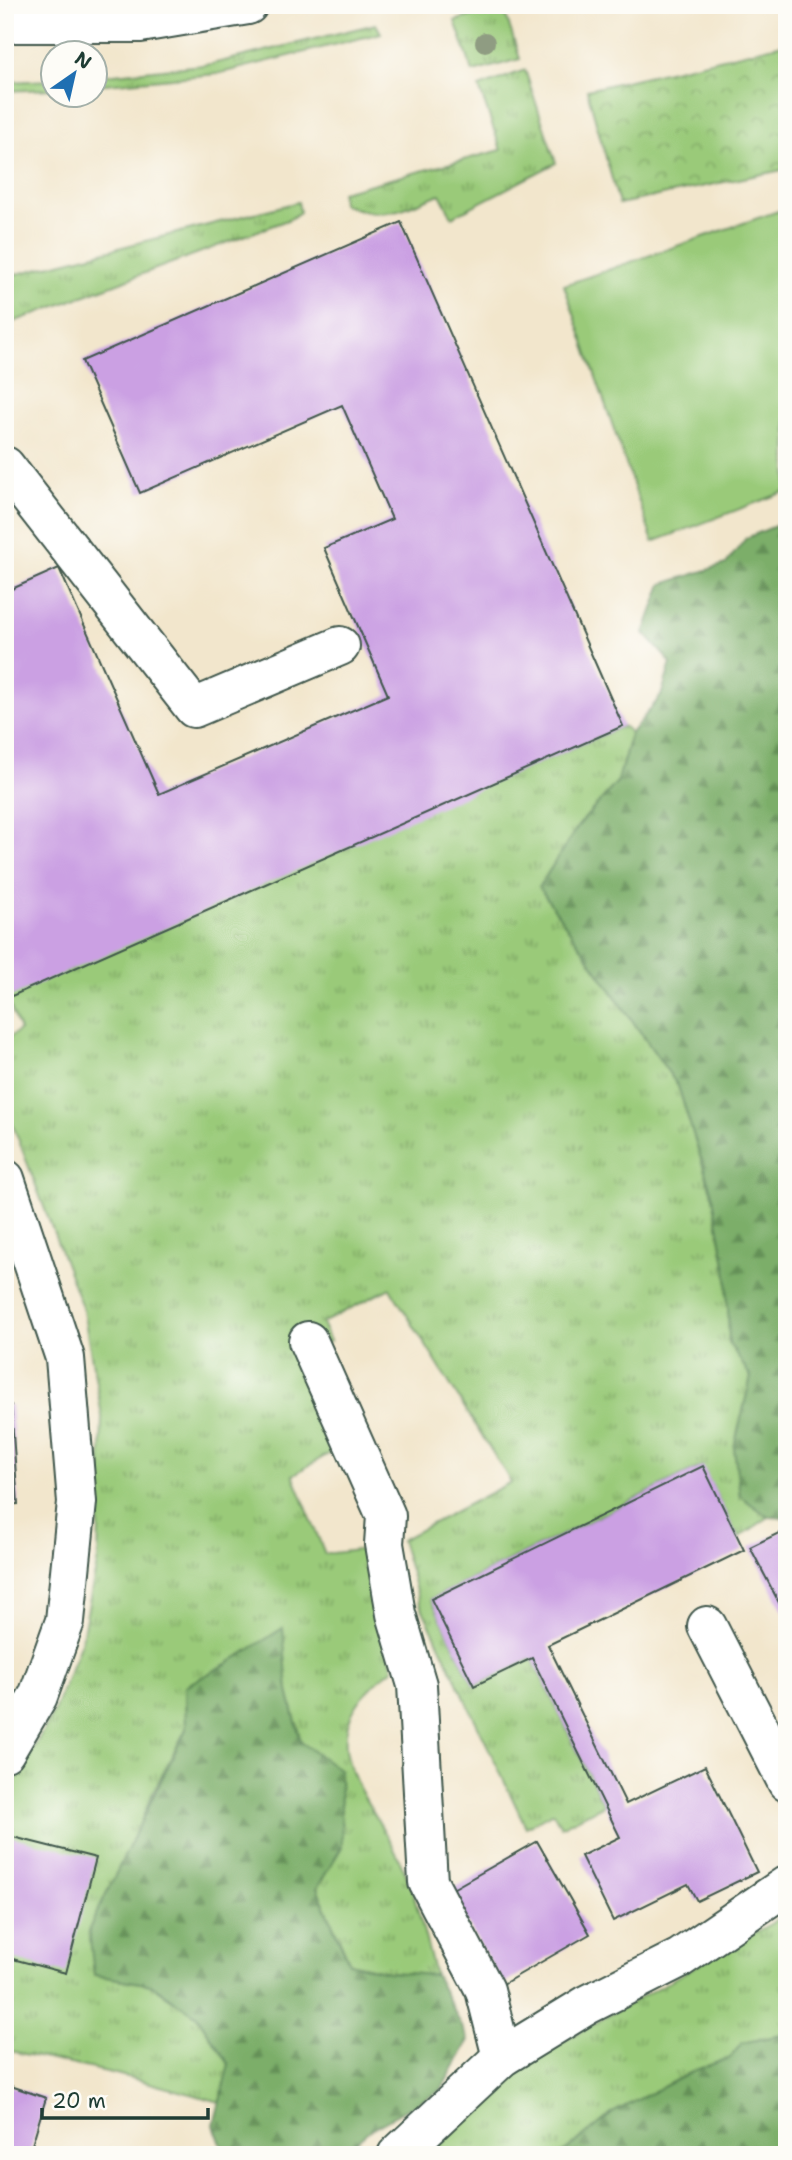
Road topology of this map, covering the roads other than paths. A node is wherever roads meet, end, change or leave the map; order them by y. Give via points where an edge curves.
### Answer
1 (248, 5) edge
2 (194, 11) edge
3 (5, 23) edge
4 (5, 466) edge
5 (340, 646) dead end
6 (5, 1179) edge
7 (308, 1341) dead end
8 (707, 1626) dead end
9 (5, 1752) edge
10 (787, 1782) edge
11 (787, 1885) edge
12 (502, 2057) junction
13 (397, 2155) edge

1 - 2 street
2 - 3 street via 140,23
4 - 5 street via 194,708
6 - 9 street via 65,1359 78,1502 65,1621 38,1696
7 - 12 street via 386,1516 384,1544 396,1614 417,1685 428,1882 485,1990
8 - 10 street
11 - 12 street via 680,1958 587,2005
12 - 13 street

